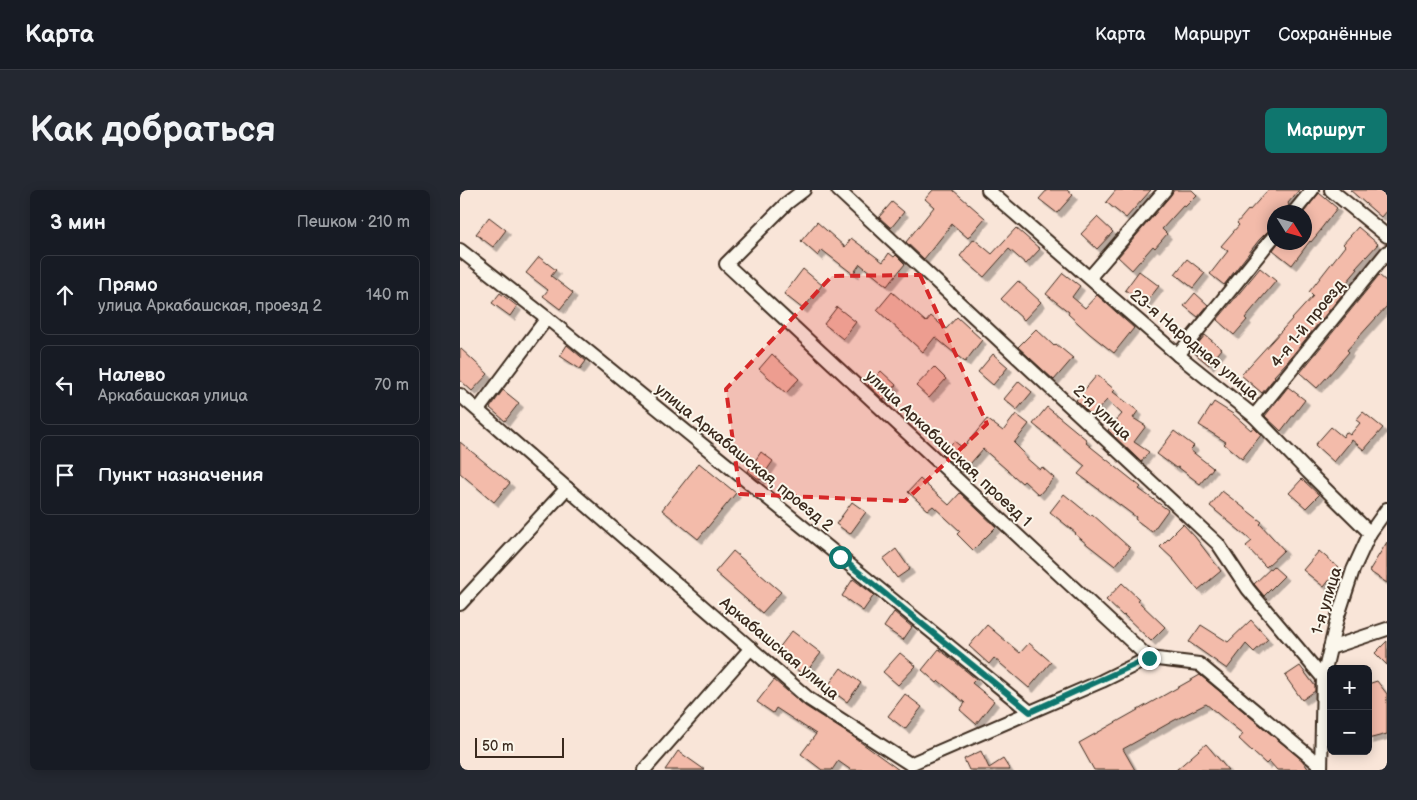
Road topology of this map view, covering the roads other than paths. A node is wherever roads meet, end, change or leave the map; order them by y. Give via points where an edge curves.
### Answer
1 (804, 190) edge
2 (838, 190) edge
3 (1165, 190) edge
4 (1312, 190) edge
5 (1330, 190) edge
6 (990, 191) edge
7 (1300, 205) edge
8 (1387, 236) edge
9 (1267, 245) edge
10 (460, 250) edge
11 (1387, 252) edge
12 (1090, 277) junction
13 (547, 318) junction
14 (1178, 355) junction
15 (460, 395) edge
16 (478, 410) junction
17 (1254, 416) junction
18 (567, 488) junction
19 (1387, 509) edge
20 (1370, 533) junction
21 (460, 604) edge
22 (1387, 630) edge
23 (751, 648) junction
24 (1330, 648) junction
25 (1149, 658) junction
26 (1323, 678) junction
27 (1030, 712) junction
28 (1321, 768) edge
29 (644, 770) edge

1 - 25 street, улица Аркабашская, проезд 1 via 786,203 726,264
2 - 26 street, 2-я улица via 1218,544 1248,589
3 - 12 street
4 - 7 street
5 - 8 street
6 - 12 street, 23-я Народная улица
9 - 14 street
10 - 13 street, улица Аркабашская, проезд 2
11 - 17 street, 4-я 1-й проезд
12 - 14 street, 23-я Народная улица
13 - 16 street
13 - 27 street, улица Аркабашская, проезд 2
14 - 17 street, 23-я Народная улица
15 - 16 street, Аркабашская улица
16 - 18 street, Аркабашская улица
17 - 20 street, 23-я Народная улица
18 - 21 street
18 - 23 street, Аркабашская улица
19 - 20 street, 1-я улица
20 - 24 street, 1-я улица via 1353,570
22 - 24 street
23 - 27 street, Аркабашская улица via 809,699 910,764
23 - 29 street
24 - 26 street, 1-я улица
25 - 27 street, Аркабашская улица
25 - 28 street via 1199,664
26 - 28 street, 1-я улица

